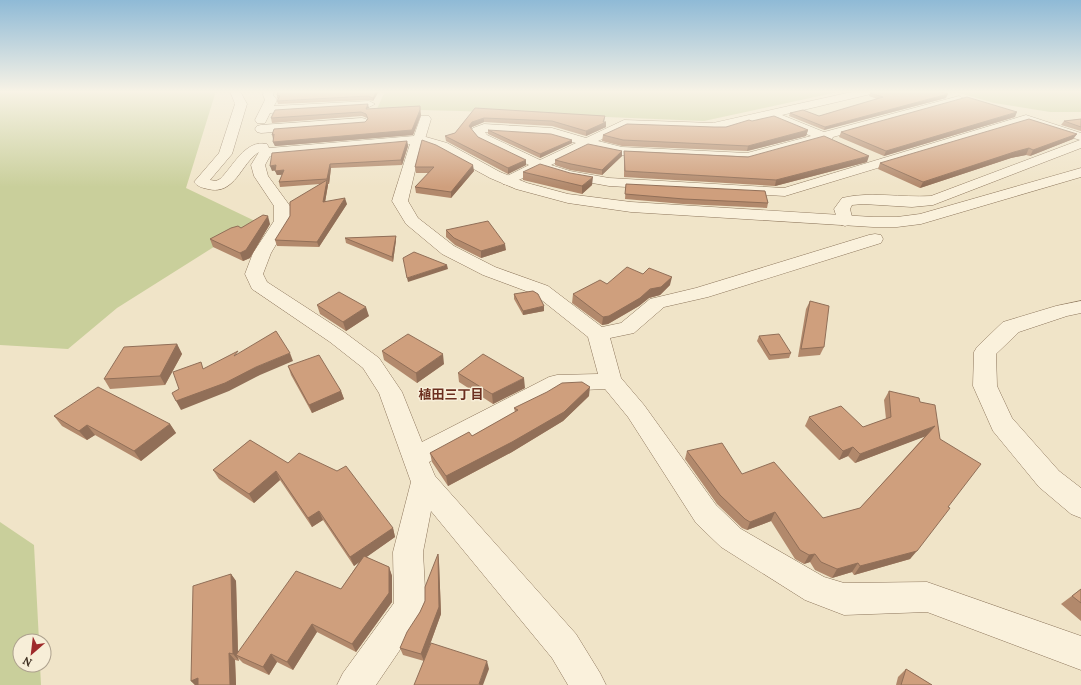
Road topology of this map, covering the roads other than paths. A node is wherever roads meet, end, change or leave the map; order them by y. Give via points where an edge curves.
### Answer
1 (362, 122) edge
2 (234, 123) edge
3 (261, 123) edge
4 (348, 123) edge
5 (731, 123) edge
6 (791, 123) edge
7 (870, 123) edge
8 (1013, 123) edge
9 (1038, 123) edge
10 (261, 129) junction
11 (422, 129) junction
12 (822, 136) junction
13 (1081, 137) edge
14 (367, 142) junction
15 (587, 142) junction
16 (1081, 144) edge
17 (842, 145) edge
18 (264, 149) junction
19 (863, 154) edge
20 (883, 162) junction
21 (541, 165) junction
22 (1081, 172) edge
23 (508, 181) junction
24 (845, 220) junction
25 (875, 239) dead end
26 (1081, 306) edge
27 (598, 334) junction
28 (611, 381) junction
29 (419, 470) junction
30 (1081, 505) edge
31 (1081, 653) edge
32 (355, 685) edge
33 (588, 685) edge

1 - 14 street
2 - 18 street via 225,154 201,182 208,186 219,185 228,180 253,150
3 - 10 street
4 - 10 street
5 - 15 street via 713,127 624,124
6 - 12 street
7 - 12 street
8 - 20 street
9 - 13 street
10 - 18 street
11 - 14 street
11 - 23 street via 440,145
11 - 27 street via 415,145 400,201 412,221 448,250 489,271 541,290
12 - 15 street via 747,157 622,151
12 - 17 street
14 - 18 street
15 - 21 street
15 - 21 street via 552,132 484,128 477,131 483,138
16 - 24 street via 933,200 847,201 842,209
18 - 29 street via 258,165 261,176 282,206 282,221 262,253 254,274 259,285 372,363 390,392
19 - 20 street
20 - 21 street via 785,192 609,182 564,173
21 - 23 street
22 - 24 street via 921,219 897,222
23 - 24 street via 536,192 594,204
25 - 27 street via 701,293 657,304 627,328
26 - 30 street via 1011,327 986,352 985,386 1002,424 1049,478
27 - 28 street
28 - 29 street via 557,383
28 - 31 street via 636,411 706,514 731,538 816,589 844,599 927,597
29 - 32 street via 408,552 410,608
29 - 33 street via 564,646

